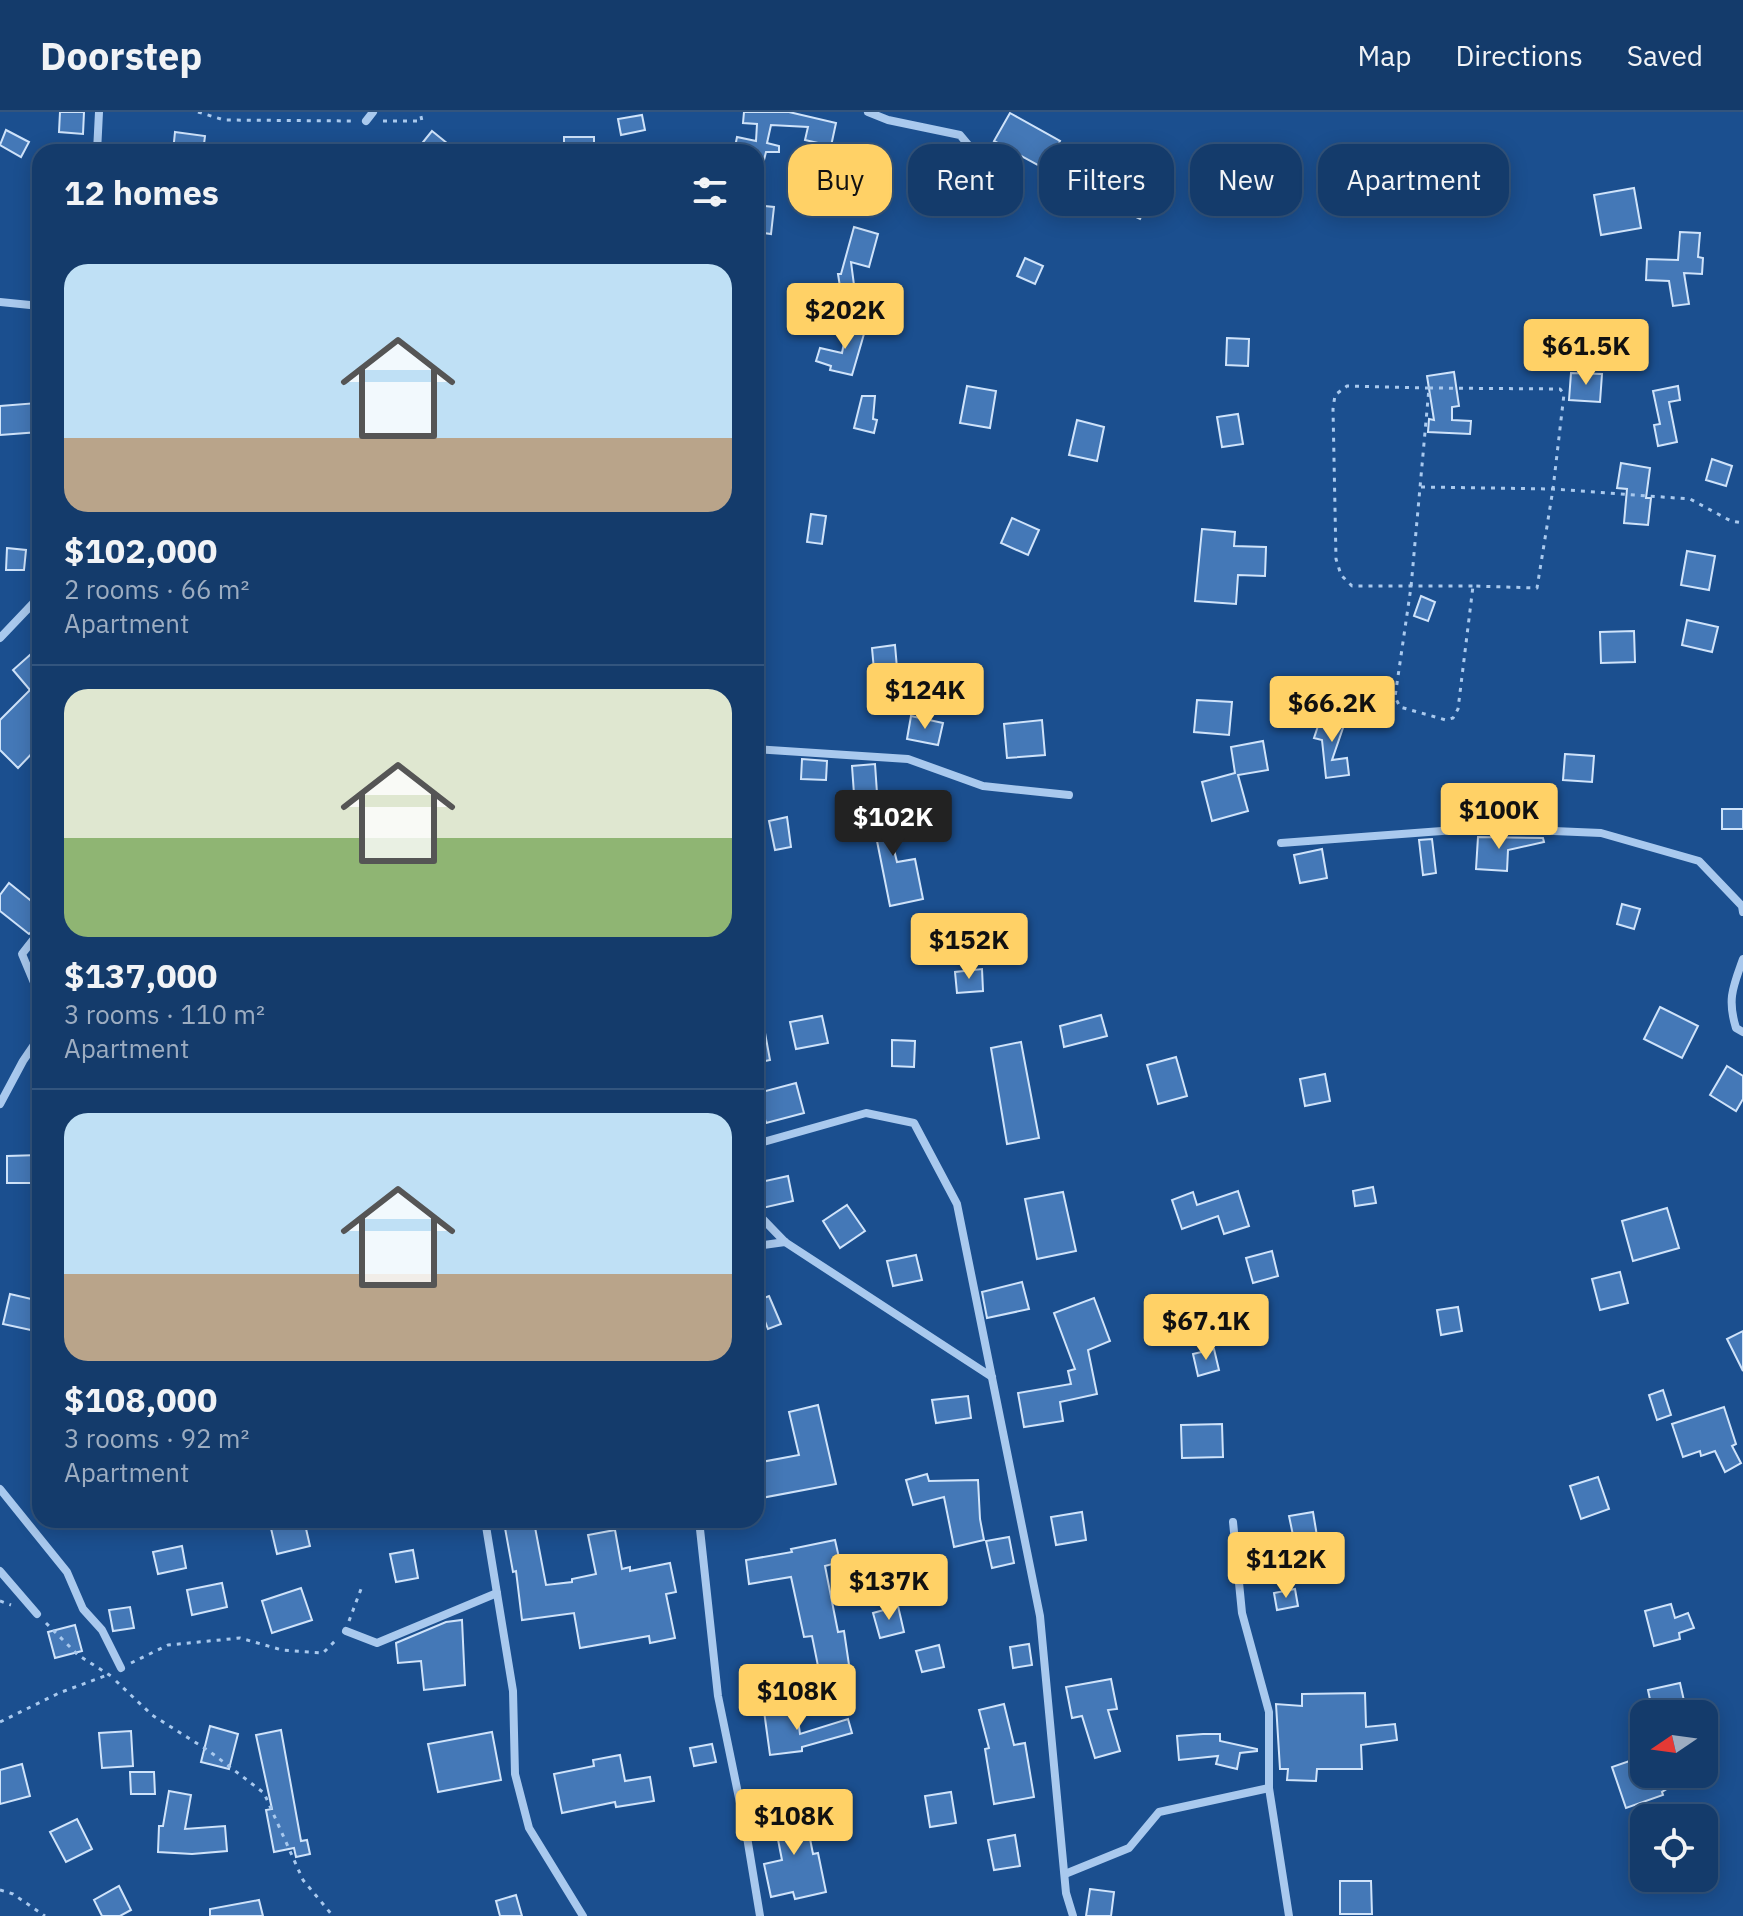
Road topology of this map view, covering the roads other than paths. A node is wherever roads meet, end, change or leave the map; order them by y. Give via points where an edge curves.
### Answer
1 (99, 112) edge
2 (373, 112) edge
3 (868, 112) edge
4 (366, 121) road end
5 (97, 144) edge
6 (968, 144) edge
7 (0, 302) edge
8 (32, 305) edge
9 (32, 604) edge
10 (0, 638) edge
11 (764, 750) edge
12 (1069, 795) dead end
13 (1281, 843) dead end
14 (1743, 912) edge
15 (32, 941) edge
16 (1743, 959) edge
17 (32, 978) edge
18 (1743, 1032) edge
19 (32, 1048) edge
20 (0, 1104) edge
21 (764, 1142) edge
22 (764, 1220) edge
23 (785, 1242) junction
24 (764, 1245) edge
25 (992, 1377) junction
26 (0, 1489) edge
27 (1233, 1522) dead end
28 (486, 1528) edge
29 (700, 1528) edge
30 (0, 1571) edge
31 (497, 1593) junction
32 (37, 1614) road end
33 (346, 1631) road end
34 (121, 1668) road end
35 (1269, 1788) junction
36 (1065, 1874) junction
37 (583, 1916) edge
38 (760, 1916) edge
39 (1073, 1916) edge
40 (1289, 1916) edge

1 - 5 street
2 - 4 street
3 - 6 street via 960,135
7 - 8 street
9 - 10 street
11 - 12 street via 908,759 983,786
13 - 14 street via 1482,828 1601,833 1699,861
15 - 17 street via 22,954
16 - 18 street via 1730,1009 1736,1028
19 - 20 street
21 - 25 street via 866,1113 914,1123 957,1204
22 - 23 street
23 - 24 street
23 - 25 street
25 - 36 street via 1040,1616
26 - 34 street via 67,1572 83,1609 102,1630
27 - 35 street via 1242,1613 1269,1712
28 - 31 street
29 - 38 street via 718,1696
30 - 32 street
31 - 33 street via 377,1643
31 - 37 street via 513,1691 515,1774 529,1828
35 - 36 street via 1159,1812 1129,1848
35 - 40 street
36 - 39 street

